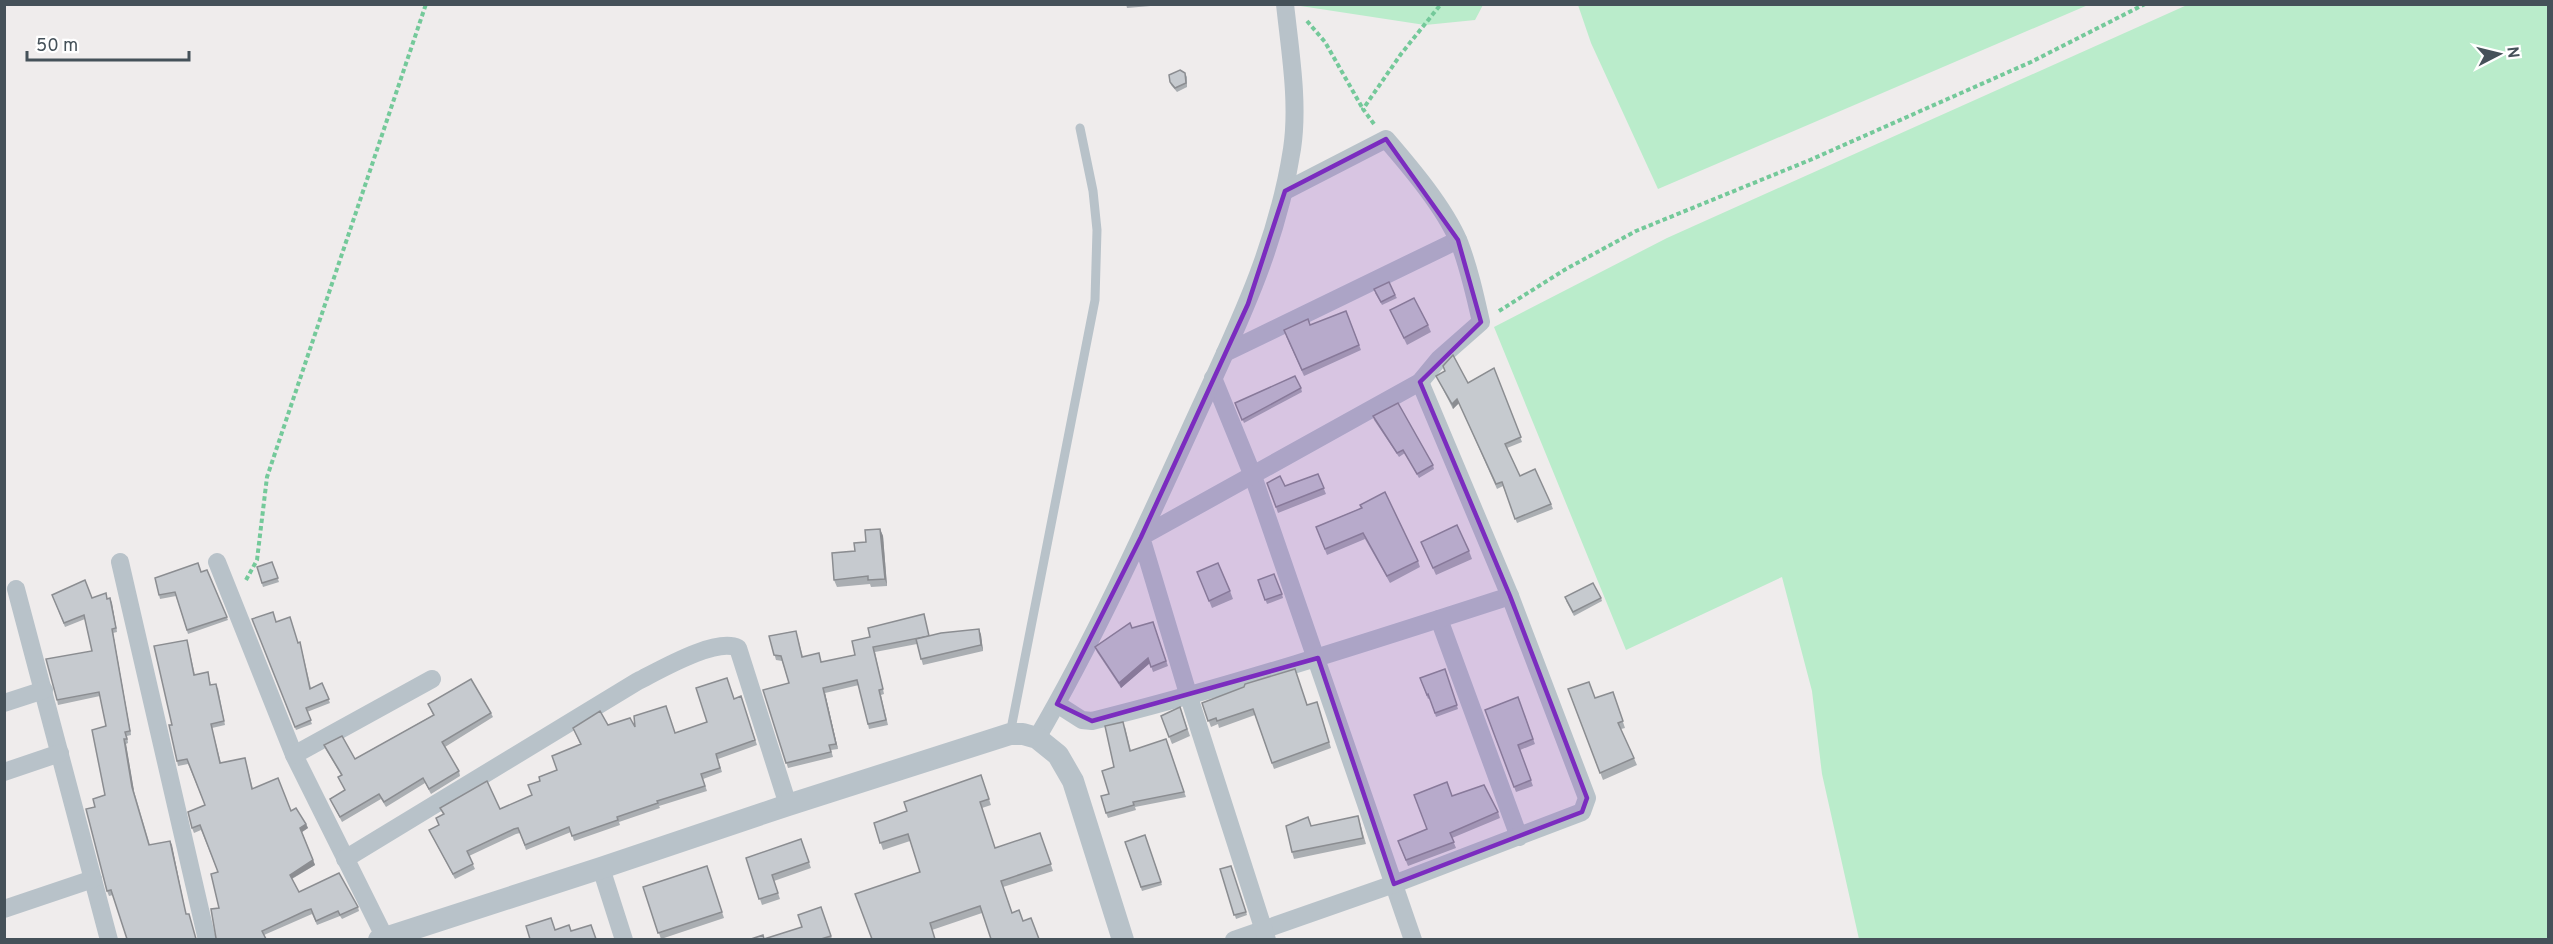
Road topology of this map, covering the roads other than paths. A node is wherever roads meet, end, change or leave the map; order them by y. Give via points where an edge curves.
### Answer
1 (1293, 9) edge
2 (1080, 128) dead end
3 (1285, 191) junction
4 (1458, 240) junction
5 (1225, 353) junction
6 (1213, 378) junction
7 (1420, 382) junction
8 (1253, 476) junction
9 (1141, 537) junction
10 (120, 562) dead end
11 (217, 562) dead end
12 (16, 589) dead end
13 (1510, 596) junction
14 (1439, 619) junction
15 (1318, 658) junction
16 (432, 679) dead end
17 (44, 690) junction
18 (1189, 697) junction
19 (4, 703) edge
20 (1057, 704) junction
21 (1010, 734) junction
22 (1036, 738) junction
23 (60, 753) junction
24 (294, 755) junction
25 (4, 772) edge
26 (788, 805) junction
27 (1519, 837) junction
28 (345, 859) junction
29 (601, 868) junction
30 (93, 879) junction
31 (1394, 884) junction
32 (4, 909) edge
33 (1266, 935) edge
34 (109, 939) edge
35 (207, 939) edge
36 (382, 939) edge
37 (624, 939) edge
38 (1123, 939) edge
39 (1234, 939) edge
40 (1413, 939) edge

1 - 3 street via 1294,125
2 - 21 lane via 1097,230 1095,300
3 - 4 street via 1386,139 1439,208
3 - 5 street via 1257,282
4 - 5 street
4 - 7 street via 1481,322 1438,359
5 - 6 street
6 - 8 street
6 - 9 street
7 - 8 street
7 - 13 street
8 - 9 street
8 - 15 street
9 - 18 street
9 - 20 street
10 - 35 street
11 - 24 street
12 - 17 street
13 - 14 street
13 - 27 street via 1587,798 1582,812
14 - 15 street
14 - 27 street
15 - 18 street
15 - 31 street
16 - 24 street
17 - 19 street
17 - 23 street
18 - 20 street via 1087,722
18 - 33 street
20 - 22 street
21 - 22 street
21 - 26 street
22 - 38 street via 1058,755 1072,781
23 - 25 street
23 - 30 street
24 - 28 street
26 - 28 street via 738,648 724,645 678,661 638,681
26 - 29 street
27 - 31 street
28 - 36 street
29 - 36 street
29 - 37 street
30 - 32 street
30 - 34 street
31 - 33 street
31 - 40 street
33 - 39 street

